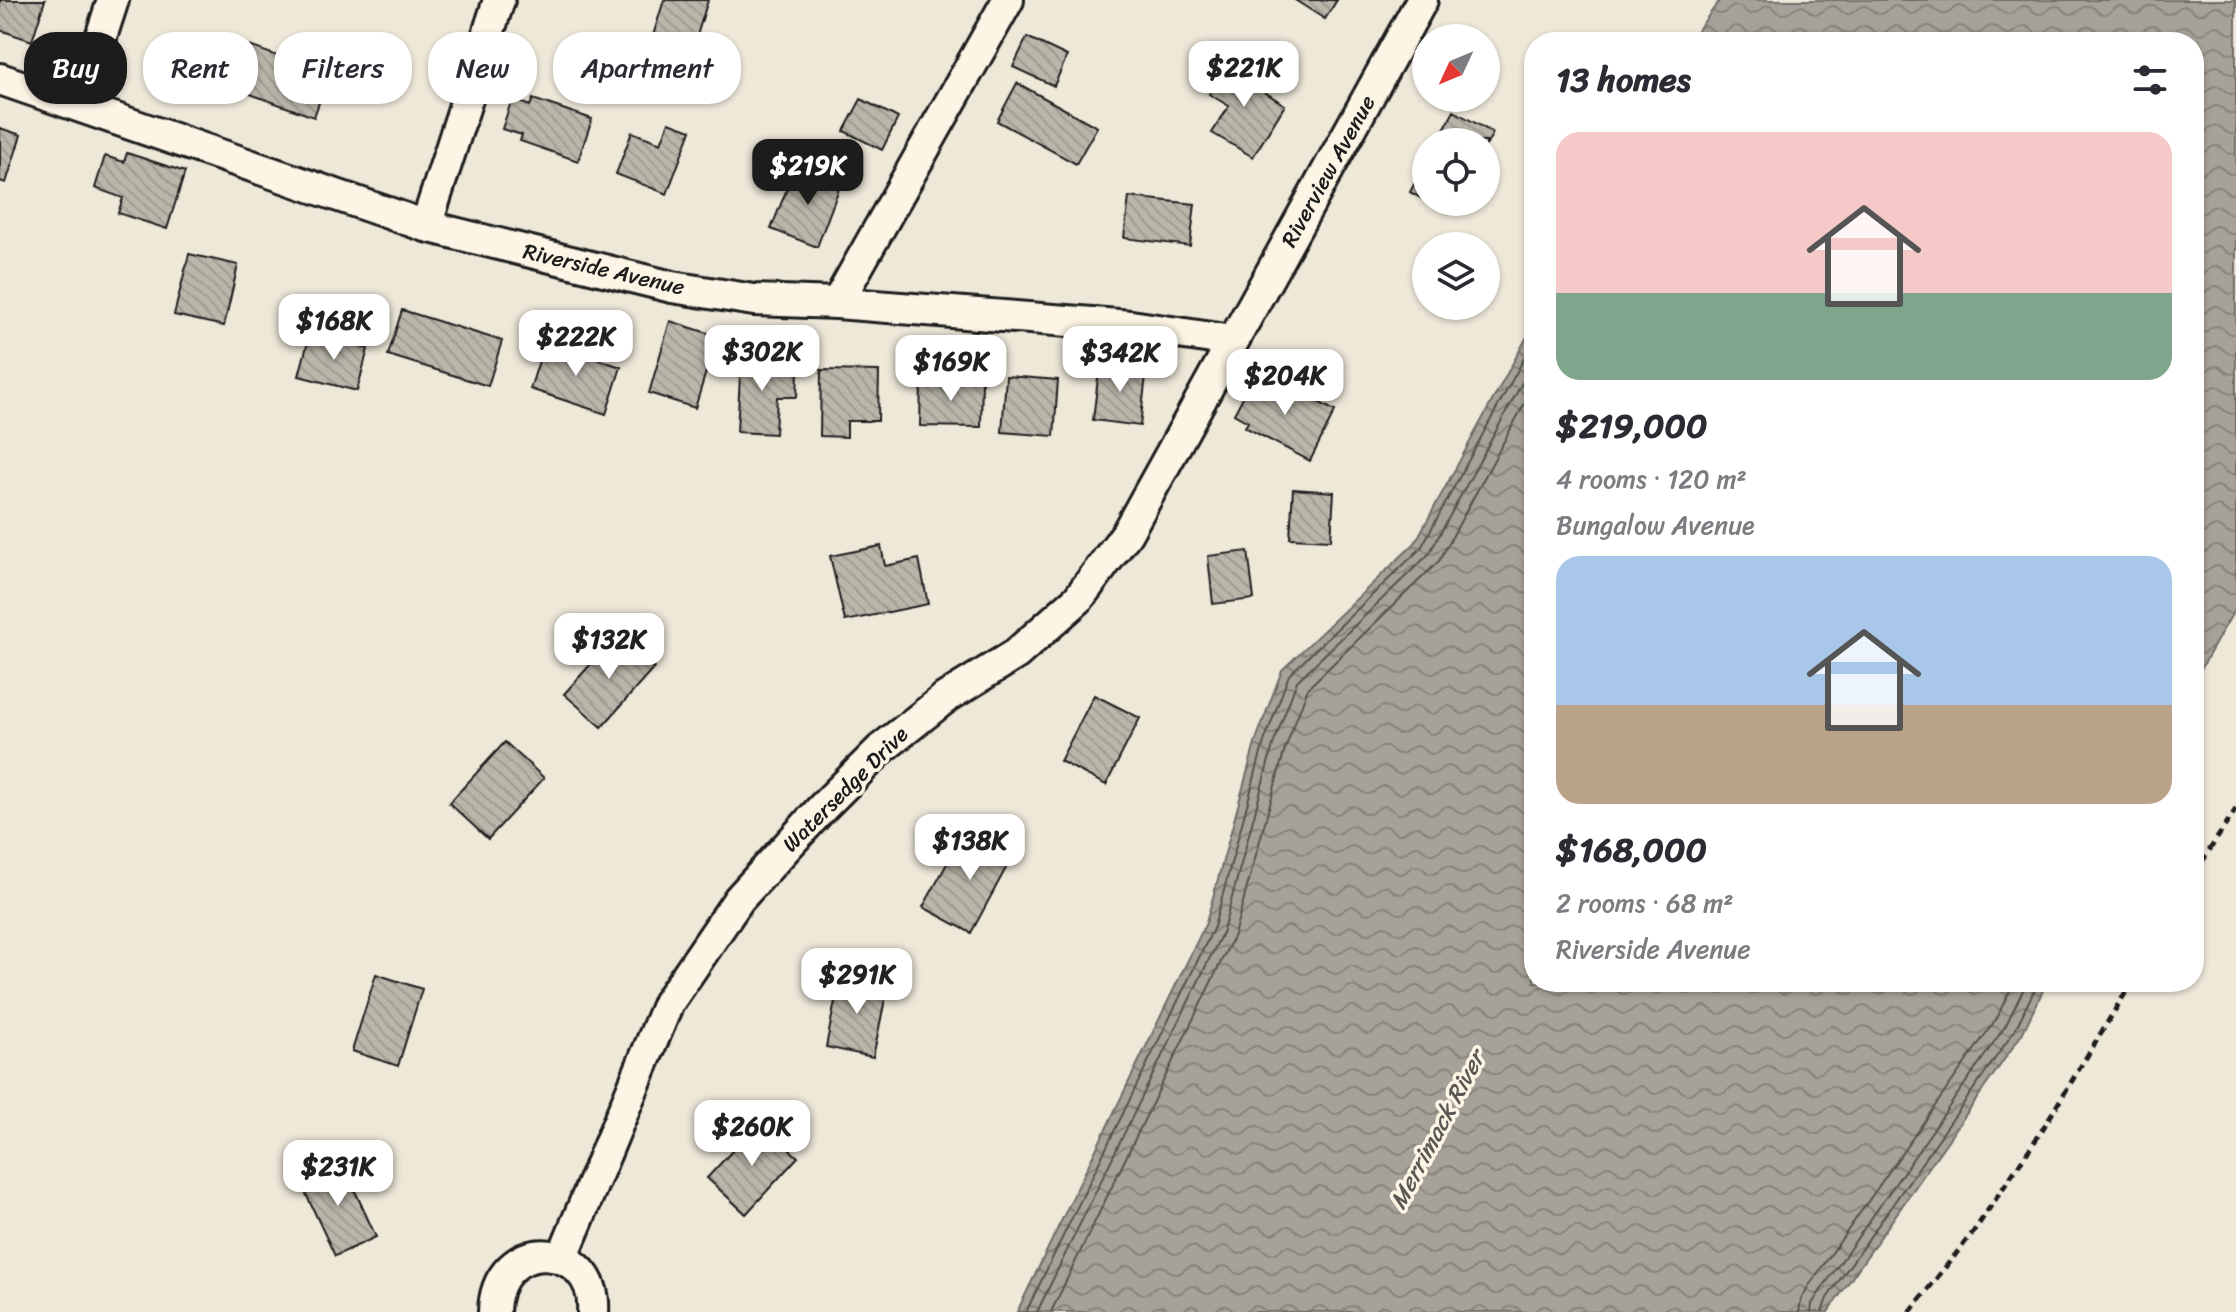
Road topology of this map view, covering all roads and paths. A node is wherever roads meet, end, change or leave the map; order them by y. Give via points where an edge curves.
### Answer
1 (113, 0) edge
2 (499, 0) edge
3 (1008, 0) edge
4 (1422, 0) edge
5 (0, 79) edge
6 (79, 105) junction
7 (426, 226) junction
8 (837, 303) junction
9 (1232, 341) junction
10 (2236, 809) edge
11 (2204, 859) edge
12 (2126, 992) edge
13 (562, 1258) junction
14 (494, 1312) edge
15 (593, 1312) edge
16 (1910, 1312) edge

1 - 6 street
2 - 7 street
3 - 8 street
4 - 9 street, Riverview Avenue
5 - 6 street, Riverside Avenue
6 - 7 street, Riverside Avenue
7 - 8 street, Riverside Avenue via 672,287 754,300
8 - 9 street, Riverside Avenue via 1131,326
9 - 13 street, Watersedge Drive via 1127,533 1078,599 1016,654 945,698 881,749 739,899 668,1003
10 - 11 path
12 - 16 path via 2039,1135 1974,1231
13 - 14 street via 545,1255 512,1266 500,1279
13 - 15 street via 586,1279

